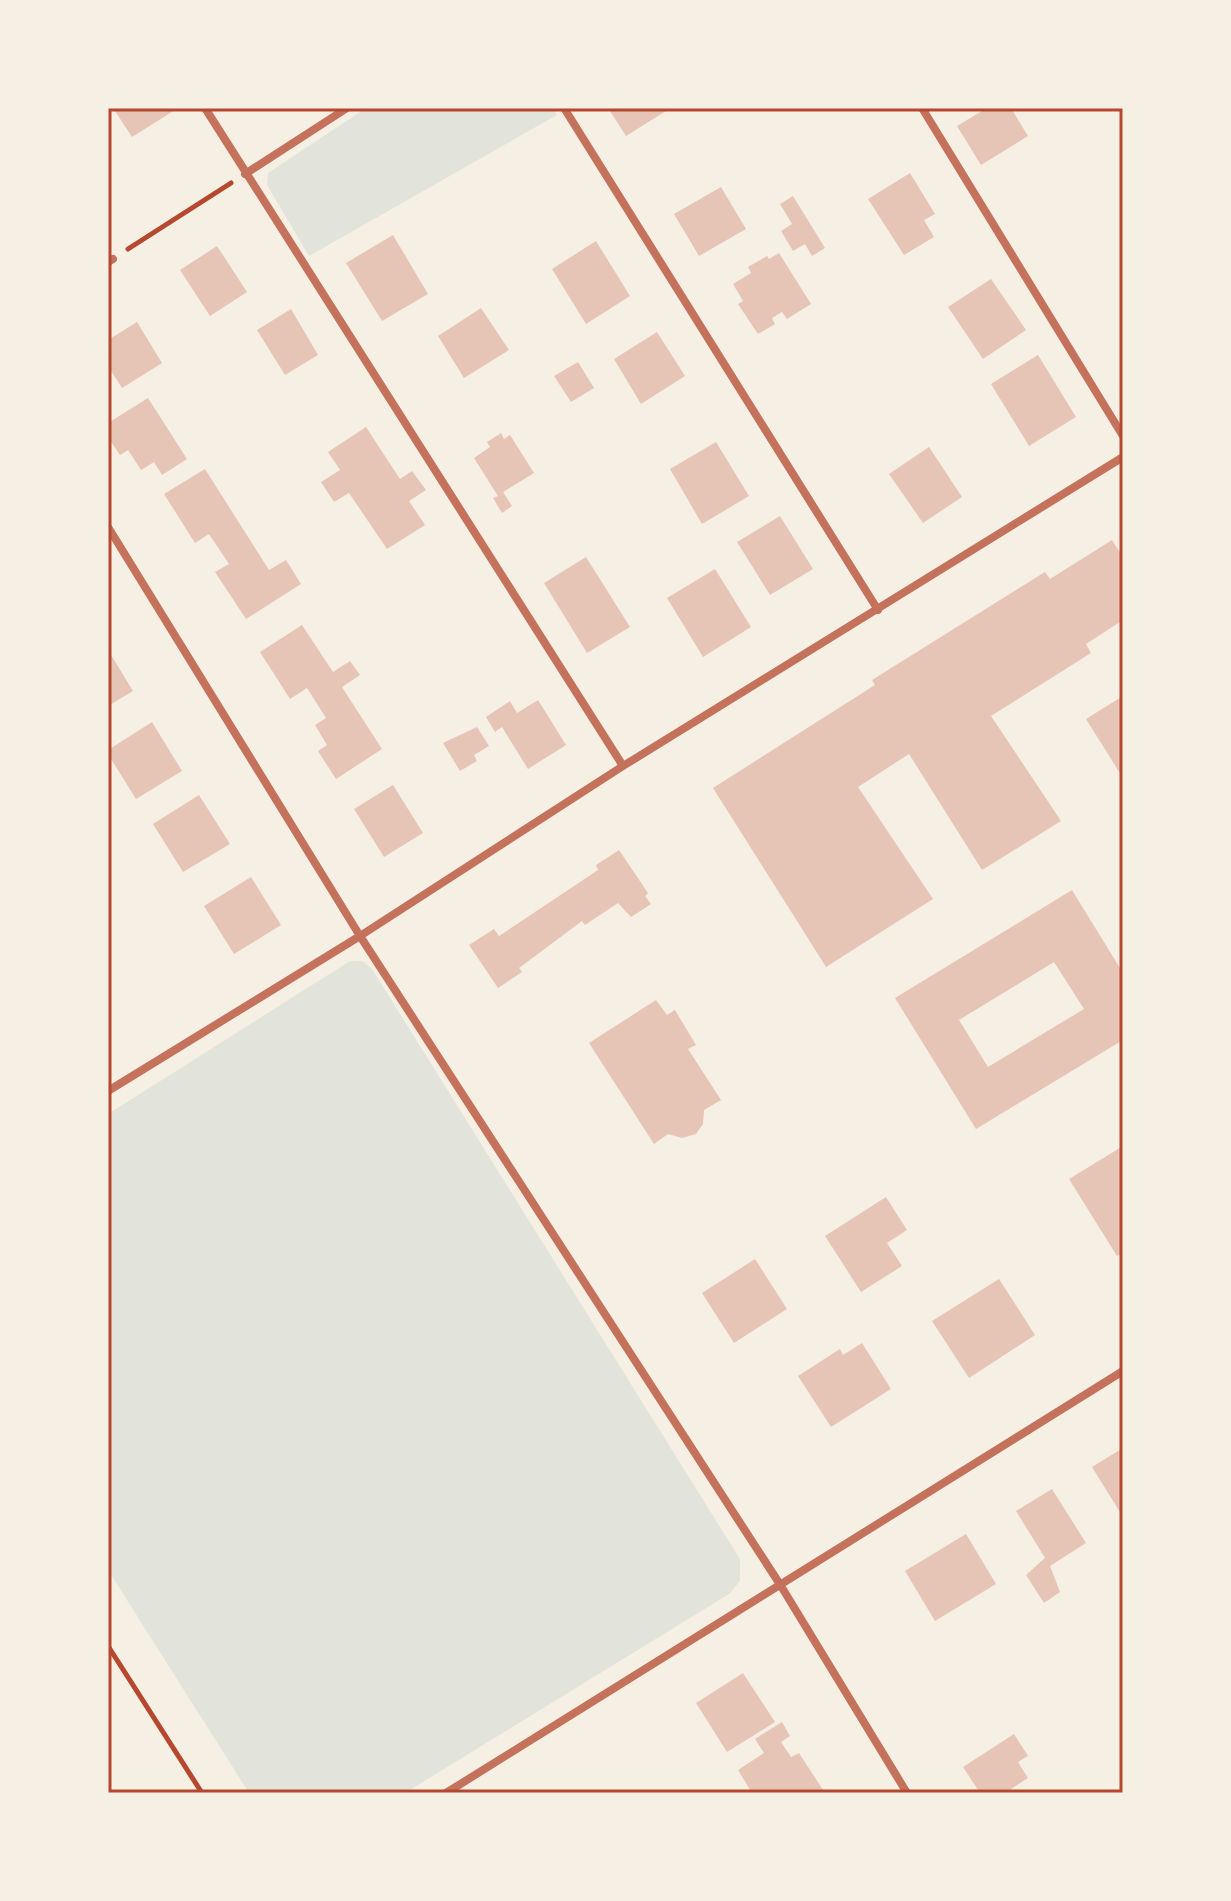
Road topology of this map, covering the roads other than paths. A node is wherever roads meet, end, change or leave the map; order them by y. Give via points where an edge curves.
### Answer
1 (205, 108) edge
2 (347, 108) edge
3 (564, 108) edge
4 (922, 108) edge
5 (245, 174) junction
6 (1123, 436) edge
7 (1123, 457) edge
8 (108, 527) edge
9 (878, 610) junction
10 (623, 766) junction
11 (360, 936) junction
12 (108, 1091) edge
13 (1122, 1372) edge
14 (781, 1586) junction
15 (446, 1793) edge
16 (907, 1793) edge

1 - 5 street
2 - 5 street
3 - 9 street
4 - 6 street
5 - 10 street
7 - 9 street
8 - 11 street
9 - 10 street
10 - 11 street
11 - 12 street
11 - 14 street
13 - 14 street
14 - 15 street
14 - 16 street

